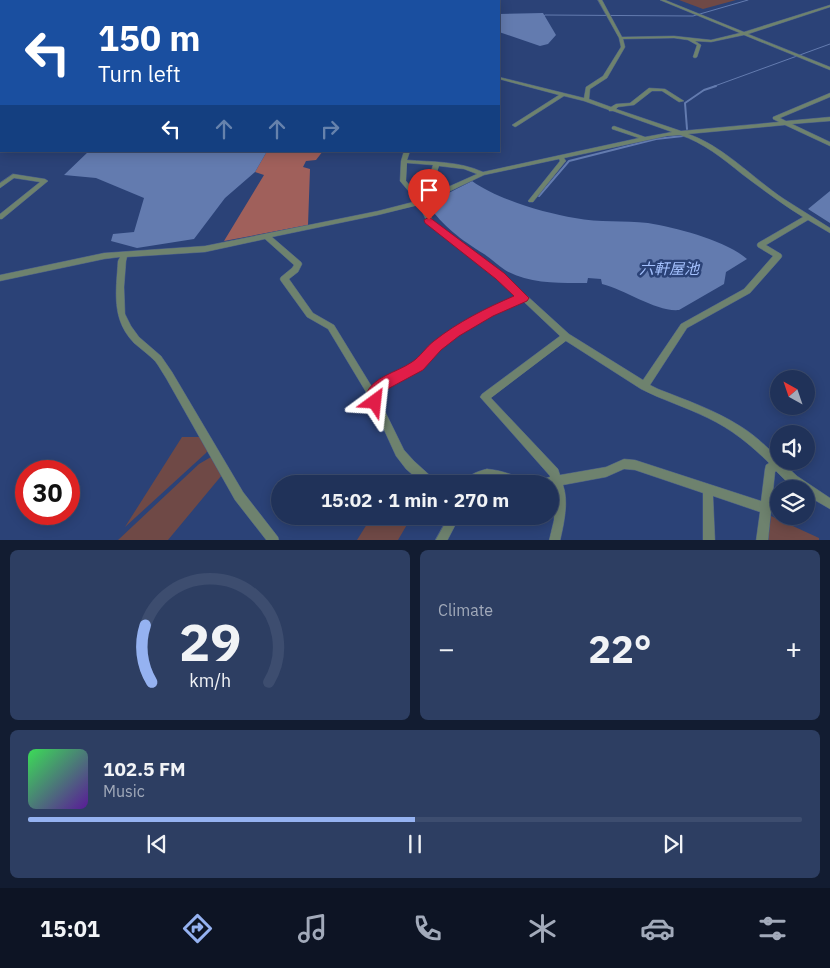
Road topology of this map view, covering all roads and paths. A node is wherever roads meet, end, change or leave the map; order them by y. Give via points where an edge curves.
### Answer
1 (600, 0) edge
2 (662, 0) edge
3 (826, 0) edge
4 (830, 1) edge
5 (830, 6) edge
6 (743, 34) junction
7 (621, 38) junction
8 (688, 38) junction
9 (695, 57) dead end
10 (830, 69) edge
11 (500, 78) edge
12 (564, 94) junction
13 (830, 94) edge
14 (586, 100) junction
15 (681, 101) dead end
16 (611, 110) junction
17 (830, 119) edge
18 (784, 123) junction
19 (515, 125) dead end
20 (614, 128) dead end
21 (679, 132) junction
22 (644, 138) junction
23 (830, 144) edge
24 (407, 152) edge
25 (561, 157) junction
26 (404, 161) junction
27 (436, 164) junction
28 (482, 174) junction
29 (0, 186) edge
30 (424, 200) junction
31 (531, 201) dead end
32 (0, 217) edge
33 (807, 218) junction
34 (830, 231) edge
35 (266, 236) junction
36 (125, 254) junction
37 (0, 278) edge
38 (523, 298) junction
39 (566, 336) junction
40 (644, 386) junction
41 (372, 394) junction
42 (770, 457) edge
43 (770, 469) edge
44 (783, 470) edge
45 (421, 475) edge
46 (555, 475) edge
47 (793, 480) edge
48 (559, 481) edge
49 (559, 486) edge
50 (708, 490) junction
51 (815, 495) edge
52 (830, 504) edge
53 (765, 508) junction
54 (559, 520) edge
55 (449, 525) edge
56 (558, 525) edge
57 (274, 540) edge
58 (440, 540) edge
59 (554, 540) edge
60 (710, 540) edge
61 (762, 540) edge

1 - 7 street
2 - 6 street
3 - 4 street
5 - 6 street
6 - 8 street via 711,41
6 - 10 street
7 - 8 street
7 - 14 street via 623,47 613,65 605,77 588,88
8 - 9 street via 699,45
11 - 12 street
12 - 14 street
12 - 19 street
13 - 18 street via 775,118
14 - 16 street
15 - 16 street via 660,89 651,89 632,104
16 - 21 street
17 - 18 street
18 - 21 street
18 - 23 street
20 - 22 street
21 - 22 street
21 - 33 street via 712,147
22 - 25 street
24 - 26 street
25 - 28 street
25 - 31 street via 563,161
26 - 27 street
26 - 30 street via 403,180
27 - 28 street via 471,169
27 - 30 street
28 - 30 street
29 - 32 street via 13,176 45,181
30 - 35 street
30 - 38 street via 429,220
33 - 34 street
33 - 40 street via 761,246 778,256 747,291 684,326
35 - 36 street via 205,249
35 - 41 street via 298,264 284,278 310,315 331,327
36 - 37 street
36 - 57 street via 120,286 121,314 128,328 170,375 239,496
38 - 39 street
38 - 41 street via 475,319 436,346 418,366 377,388
39 - 40 street
39 - 46 street via 484,397
40 - 42 street via 737,429
41 - 45 street via 400,453
43 - 53 street
44 - 47 street
48 - 50 street via 606,472 624,464
49 - 54 street
50 - 53 street
50 - 60 street
51 - 52 street
53 - 61 street
55 - 58 street
56 - 59 street

